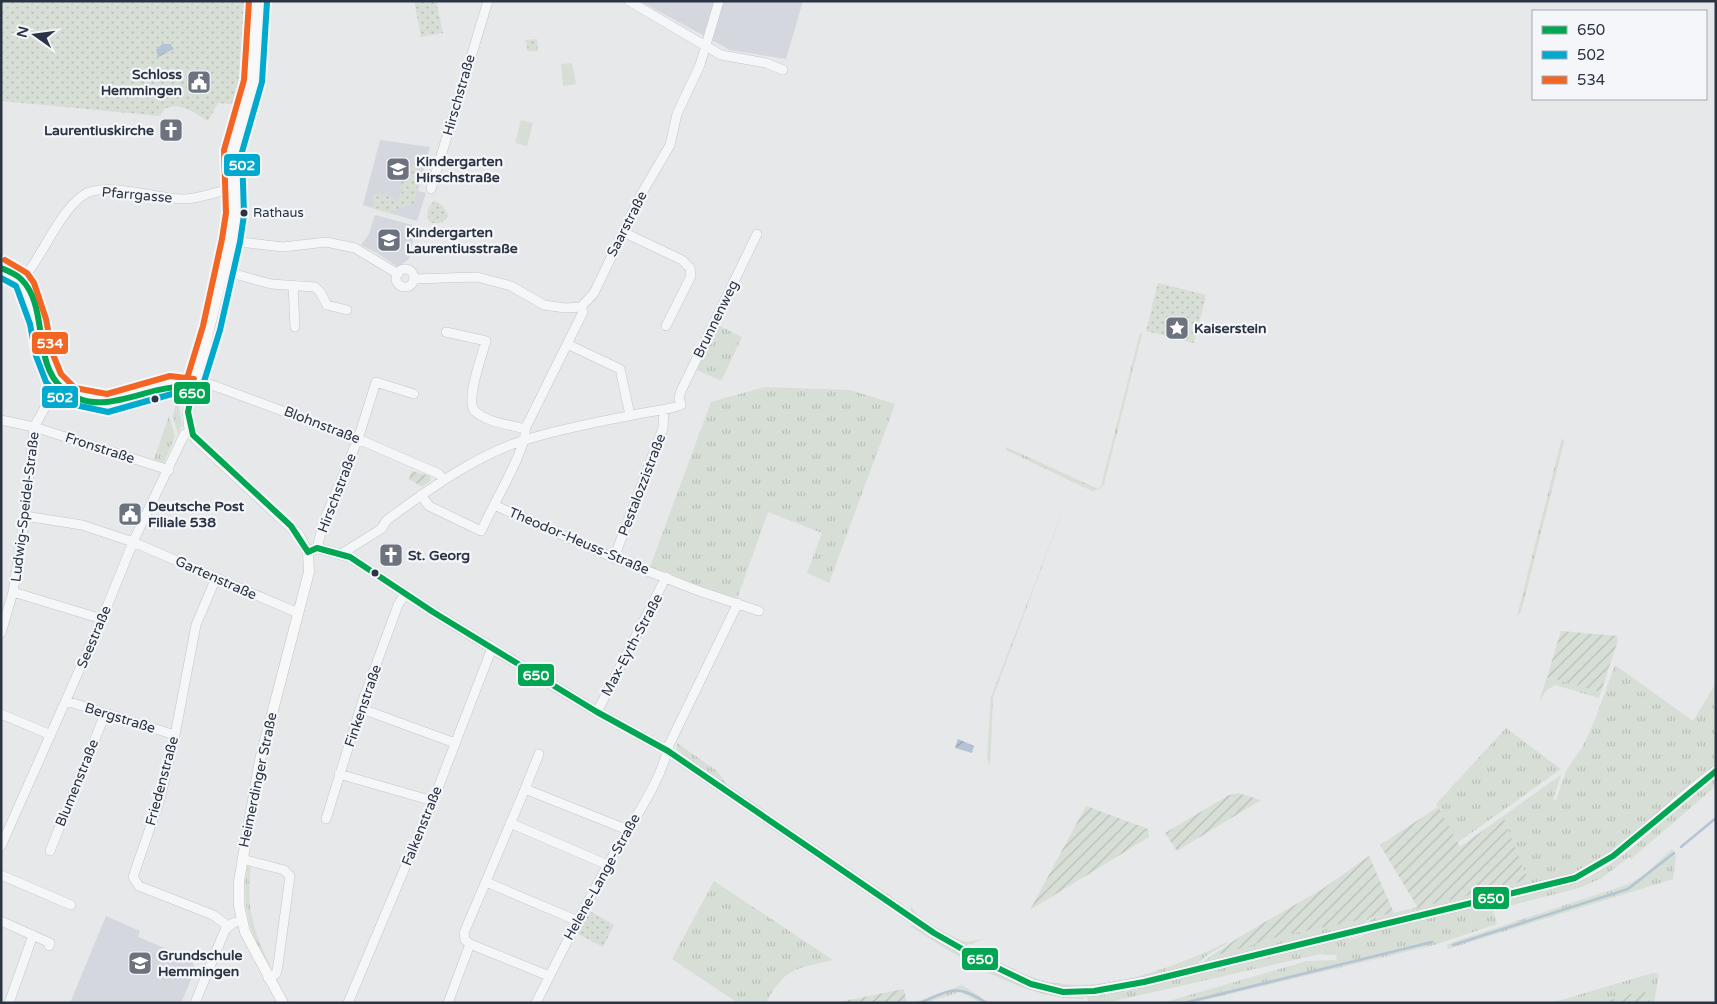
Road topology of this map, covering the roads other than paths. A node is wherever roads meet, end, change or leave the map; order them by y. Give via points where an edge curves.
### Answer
1 (258, 1) edge
2 (488, 1) edge
3 (629, 1) edge
4 (718, 1) edge
5 (706, 45) junction
6 (783, 70) dead end
7 (235, 188) junction
8 (432, 189) dead end
9 (623, 232) junction
10 (757, 234) dead end
11 (231, 241) junction
12 (1, 268) edge
13 (224, 271) junction
14 (398, 274) junction
15 (414, 279) junction
16 (22, 280) junction
17 (293, 285) junction
18 (581, 306) junction
19 (347, 310) dead end
20 (666, 326) dead end
21 (295, 328) dead end
22 (446, 332) dead end
23 (567, 344) junction
24 (60, 388) junction
25 (193, 388) junction
26 (414, 394) dead end
27 (664, 411) junction
28 (630, 415) junction
29 (1, 420) edge
30 (34, 427) junction
31 (525, 429) junction
32 (191, 430) junction
33 (358, 439) junction
34 (524, 440) junction
35 (169, 470) junction
36 (443, 480) junction
37 (421, 495) junction
38 (494, 505) junction
39 (25, 516) junction
40 (134, 542) junction
41 (312, 550) junction
42 (341, 554) junction
43 (614, 558) junction
44 (666, 577) junction
45 (216, 578) junction
46 (13, 592) junction
47 (405, 594) junction
48 (738, 603) junction
49 (759, 612) dead end
50 (298, 614) junction
51 (102, 619) junction
52 (1, 633) edge
53 (492, 648) junction
54 (66, 701) junction
55 (362, 709) junction
56 (597, 712) junction
57 (1, 714) edge
58 (105, 714) junction
59 (175, 735) junction
60 (51, 736) junction
61 (455, 743) junction
62 (668, 751) junction
63 (539, 754) dead end
64 (1716, 771) edge
65 (339, 774) junction
66 (525, 789) junction
67 (433, 801) junction
68 (326, 820) dead end
69 (510, 823) junction
70 (628, 830) junction
71 (1, 846) edge
72 (50, 851) dead end
73 (242, 858) junction
74 (608, 865) junction
75 (1, 875) edge
76 (486, 882) junction
77 (71, 905) dead end
78 (242, 920) junction
79 (1, 921) edge
80 (578, 921) junction
81 (228, 926) junction
82 (33, 935) junction
83 (470, 944) junction
84 (49, 946) dead end
85 (549, 976) junction
86 (268, 978) junction
87 (9, 1003) edge
88 (195, 1003) edge
89 (283, 1003) edge
90 (348, 1003) edge
91 (448, 1003) edge
92 (536, 1003) edge

1 - 7 main road via 253,81 233,151
2 - 8 street, Hirschstraße
3 - 5 street
4 - 5 street, Saarstraße
5 - 6 street via 721,54 766,63
5 - 9 street, Saarstraße via 677,114 670,144
7 - 11 main road
7 - 16 street, Pfarrgasse via 183,199 115,190 82,196 65,215
9 - 18 street, Saarstraße via 594,293
9 - 20 street via 682,260 690,268 691,276
10 - 27 street, Brunnenweg via 681,391 681,405
11 - 13 main road
11 - 14 street via 283,246 326,242 355,248
12 - 16 main road
13 - 17 street via 271,284
13 - 25 main road
14 - 15 street via 408,270
14 - 15 street via 397,281 403,286 410,286
15 - 18 street via 477,277 511,286 544,305
16 - 24 main road via 30,296 44,354
17 - 19 street via 315,287 327,305
17 - 21 street
18 - 23 street, Saarstraße via 583,312
22 - 31 street via 486,341 471,399 474,409 484,417
23 - 28 street via 620,369
23 - 31 street, Saarstraße
24 - 25 main road via 71,396 107,403 156,389
24 - 30 street, Ludwig-Speidel-Straße via 52,395
25 - 32 main road via 188,414
25 - 33 street, Blohnstraße
26 - 33 street, Hirschstraße via 376,382
27 - 28 street
27 - 43 street, Pestalozzistraße via 663,428
28 - 34 street
29 - 30 street, Fronstraße
30 - 35 street, Fronstraße
30 - 39 street, Ludwig-Speidel-Straße
31 - 34 street, Saarstraße
32 - 35 street, Seestraße via 184,435
32 - 41 main road via 196,439 291,526
33 - 36 street, Blohnstraße via 439,474
33 - 41 street, Hirschstraße
34 - 36 street
34 - 38 street, Saarstraße
35 - 40 street, Seestraße
36 - 37 street
37 - 38 street, Theodor-Heuss-Straße via 429,506 481,532
37 - 42 street via 387,520 381,529
38 - 43 street, Theodor-Heuss-Straße
39 - 40 street, Gartenstraße via 82,525
39 - 46 street, Ludwig-Speidel-Straße
40 - 45 street, Gartenstraße
40 - 51 street, Seestraße
41 - 42 main road
41 - 50 main road, Heimerdinger Straße
42 - 47 main road
43 - 44 street, Theodor-Heuss-Straße
44 - 48 street, Theodor-Heuss-Straße
44 - 56 street, Max-Eyth-Straße
45 - 50 street, Gartenstraße
45 - 59 street, Friedenstraße via 196,625
46 - 51 street
46 - 52 street, Ludwig-Speidel-Straße
47 - 53 main road
47 - 55 street, Finkenstraße via 398,605
48 - 49 street, Theodor-Heuss-Straße
48 - 62 street, Helene-Lange-Straße
50 - 73 main road, Heimerdinger Straße via 260,760
51 - 54 street, Seestraße
53 - 56 main road
53 - 61 street, Falkenstraße
54 - 58 street, Bergstraße
54 - 60 street, Seestraße
55 - 61 street
55 - 65 street, Finkenstraße
56 - 62 main road
57 - 60 street
58 - 59 street, Bergstraße
58 - 72 street, Blumenstraße
59 - 81 street, Friedenstraße via 160,799 133,880 139,886 213,916
60 - 71 street, Seestraße
61 - 67 street, Falkenstraße
62 - 64 main road via 934,933 1031,984 1075,992 1144,982 1570,879 1610,858
62 - 70 street, Helene-Lange-Straße
63 - 66 street
65 - 67 street
65 - 68 street, Finkenstraße
66 - 69 street
66 - 70 street
67 - 90 street, Falkenstraße
69 - 74 street
69 - 76 street
70 - 74 street, Helene-Lange-Straße
73 - 78 main road, Heimerdinger Straße via 239,895
73 - 86 street via 284,870 290,876 278,965 276,974
74 - 80 street, Helene-Lange-Straße
75 - 77 street
76 - 80 street
76 - 83 street via 464,933
78 - 81 street
78 - 86 main road, Heimerdinger Straße via 249,942
79 - 82 street
80 - 85 street, Helene-Lange-Straße
81 - 88 street
82 - 84 street via 50,943
82 - 87 street
83 - 85 street
83 - 91 street
85 - 92 street, Helene-Lange-Straße
86 - 89 main road, Heimerdinger Straße

